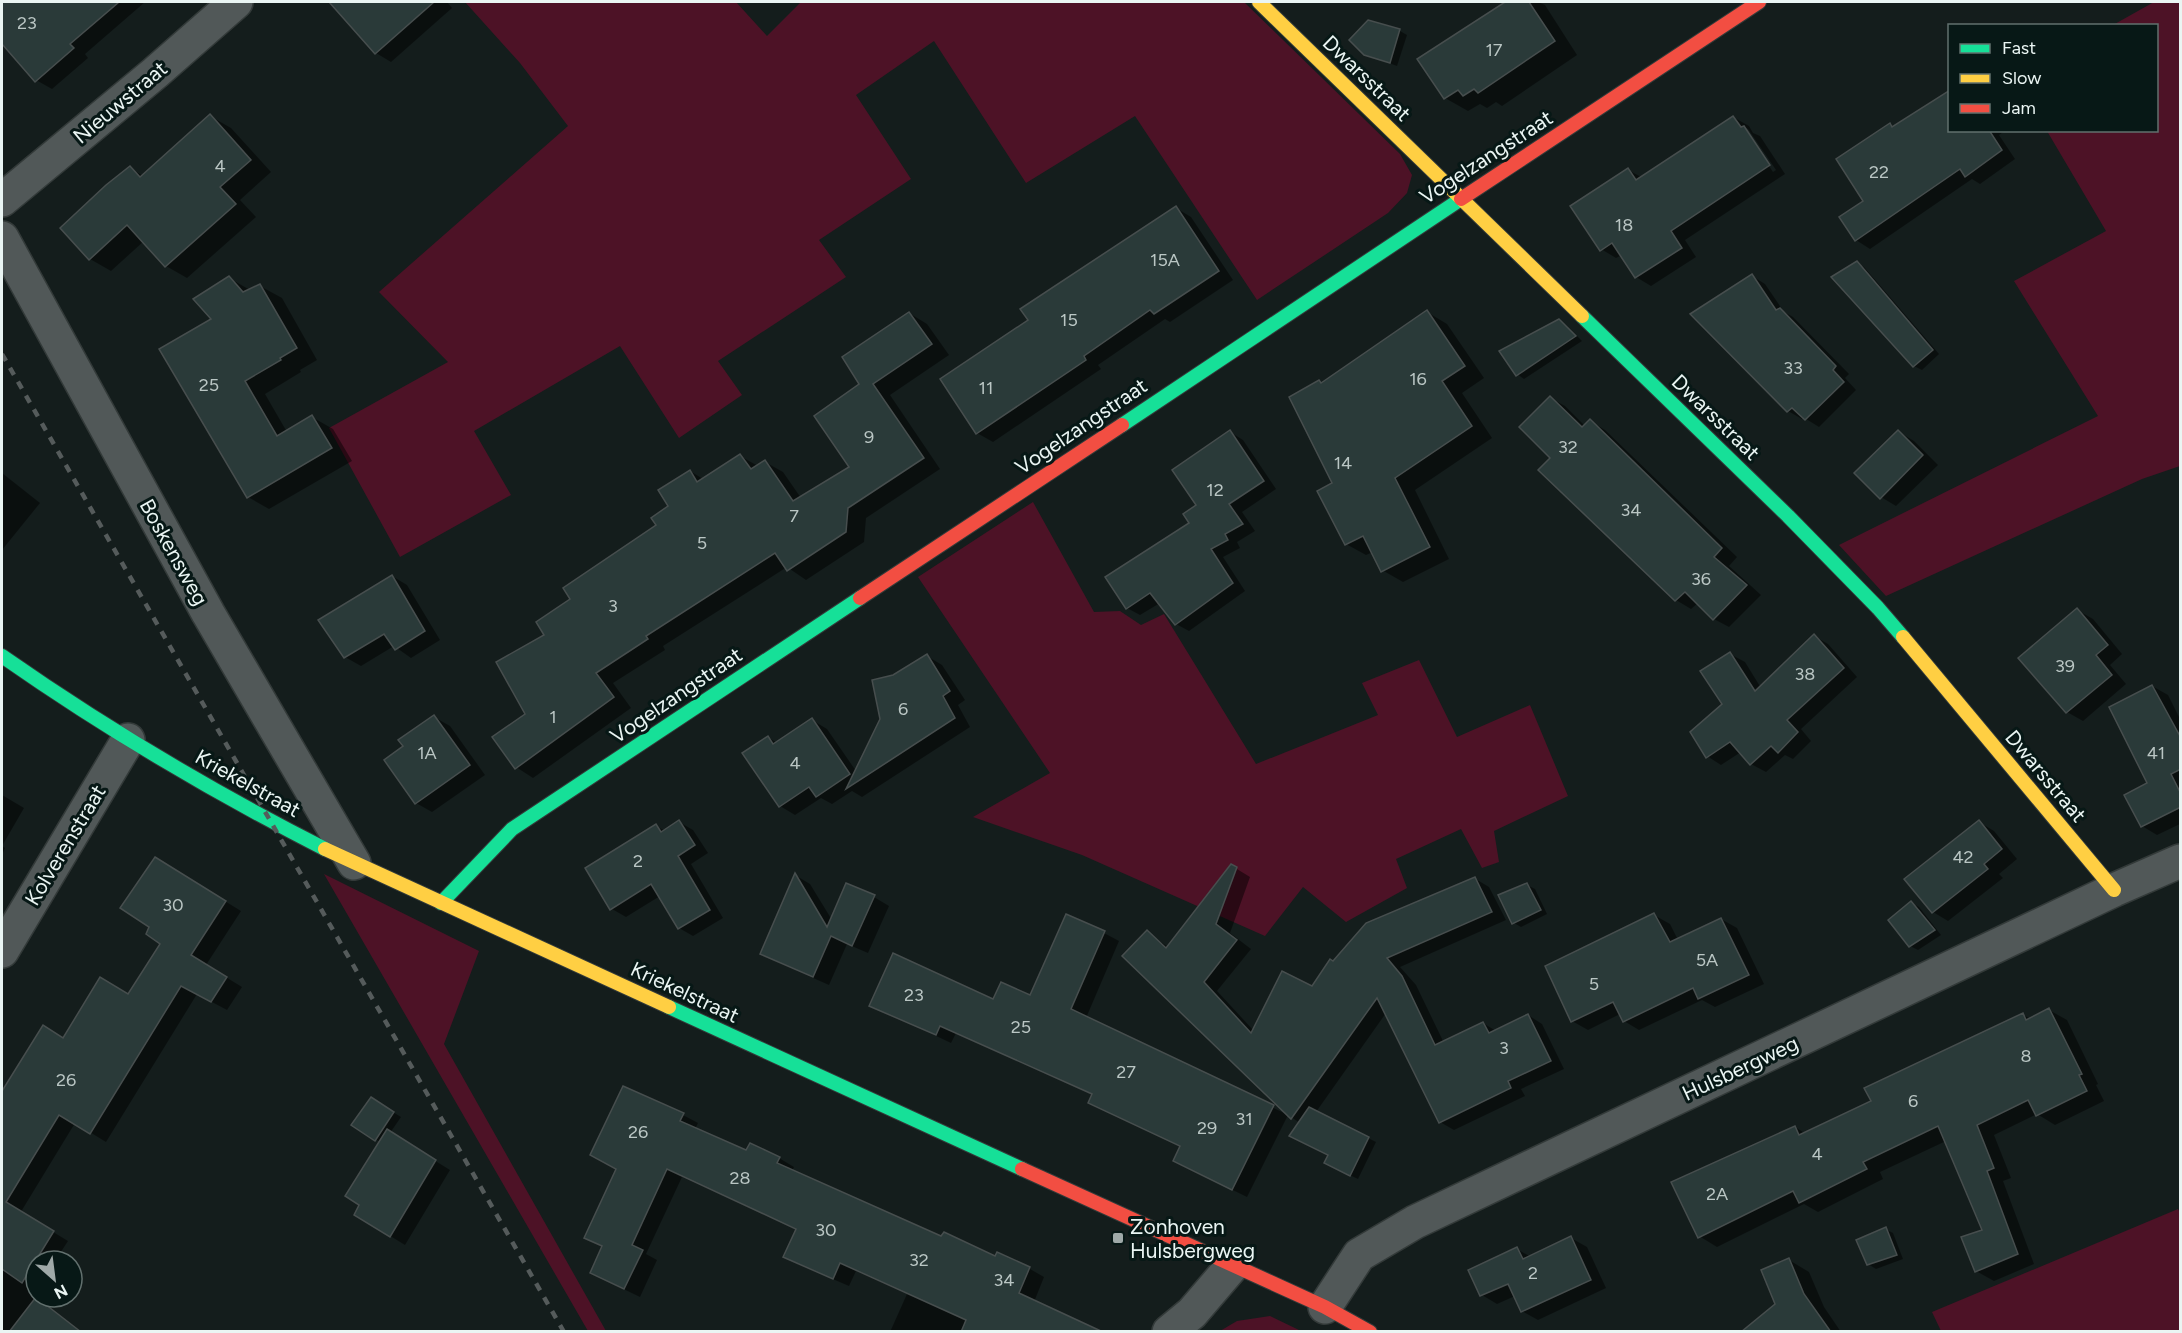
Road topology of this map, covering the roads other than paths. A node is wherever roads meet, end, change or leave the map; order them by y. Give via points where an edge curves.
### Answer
1 (236, 2) edge
2 (1259, 2) edge
3 (1759, 2) edge
4 (1460, 198) junction
5 (2, 200) edge
6 (2, 238) edge
7 (2, 656) edge
8 (128, 740) junction
9 (2181, 861) edge
10 (354, 862) junction
11 (2114, 890) junction
12 (441, 903) junction
13 (2, 951) edge
14 (1233, 1265) junction
15 (1325, 1307) junction
16 (1169, 1332) edge
17 (1370, 1332) edge

1 - 5 street, Nieuwstraat
2 - 4 street, Dwarsstraat
3 - 4 street, Vogelzangstraat
4 - 11 street, Dwarsstraat via 1878,608
4 - 12 street, Vogelzangstraat via 512,829
6 - 10 street, Boskensweg via 208,614
7 - 8 street, Kriekelstraat
8 - 10 street, Kriekelstraat via 270,821
8 - 13 street, Kolverenstraat
9 - 11 street, Hulsbergweg
10 - 12 street, Kriekelstraat
11 - 15 street, Hulsbergweg via 1415,1222 1359,1255
12 - 14 street, Kriekelstraat
14 - 15 street, Kriekelstraat
14 - 16 street via 1192,1313
15 - 17 street, Kriekelstraat

